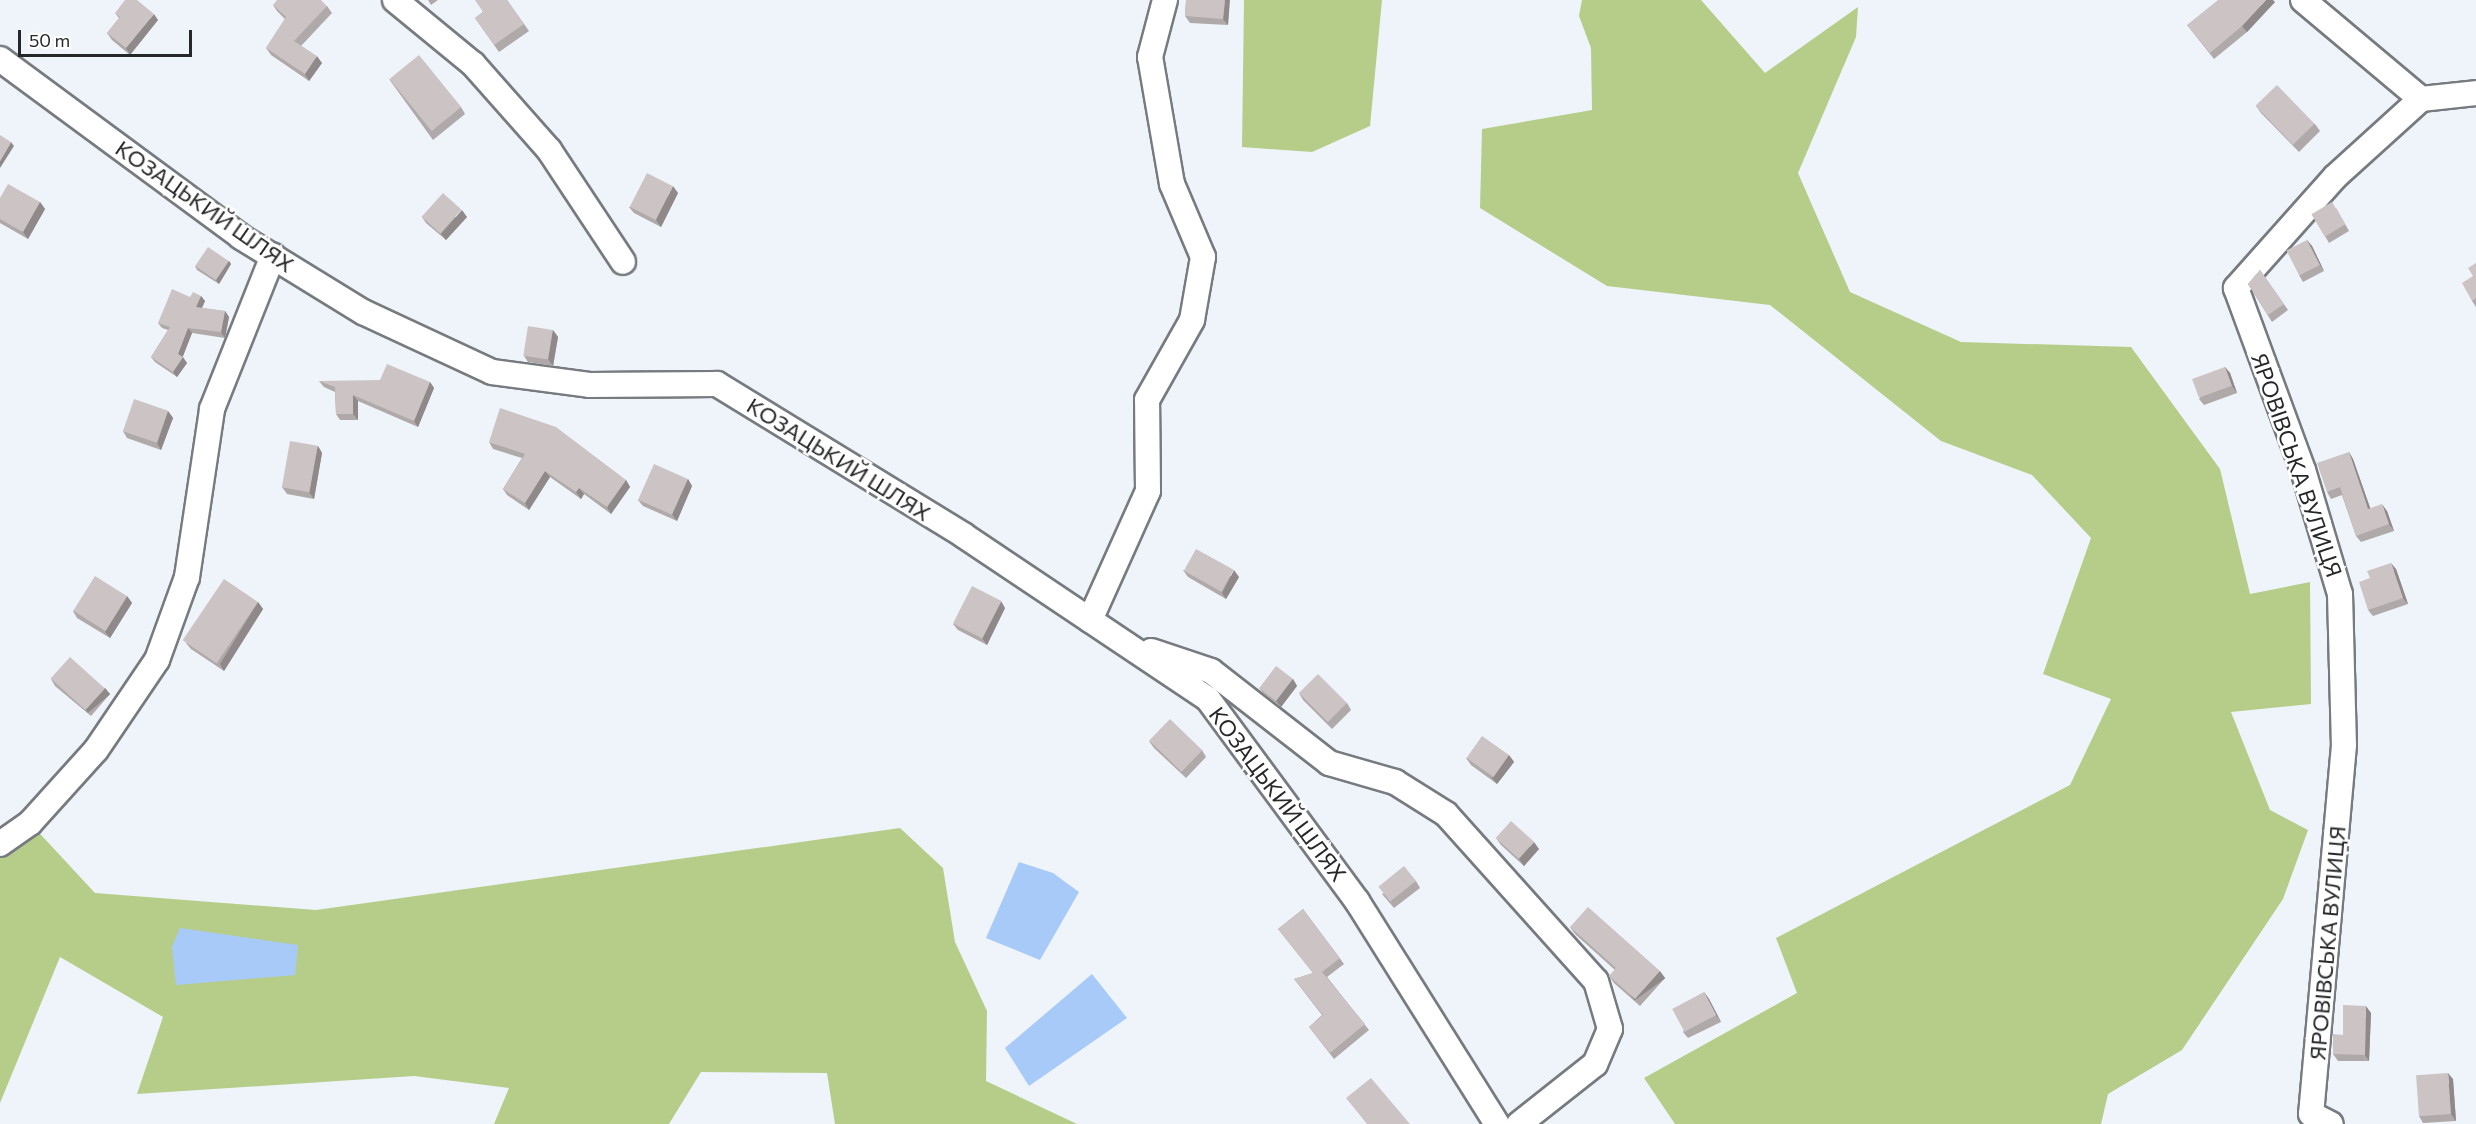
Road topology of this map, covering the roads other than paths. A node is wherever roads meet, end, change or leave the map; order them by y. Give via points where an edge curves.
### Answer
1 (394, 0) edge
2 (1165, 0) edge
3 (2303, 0) edge
4 (0, 59) edge
5 (2476, 93) edge
6 (2421, 99) junction
7 (273, 256) junction
8 (622, 262) dead end
9 (1090, 620) junction
10 (1120, 641) junction
11 (0, 844) edge
12 (2317, 1120) edge
13 (1497, 1124) edge
14 (1520, 1124) edge

1 - 8 street via 473,64 549,150
2 - 9 street via 1150,57 1172,184 1203,257 1192,320 1147,400 1149,491
3 - 6 street
4 - 7 street, КОЗАЦЬКИЙ ШЛЯХ
5 - 6 street
6 - 12 street, ЯРОВІВСЬКА ВУЛИЦЯ via 2335,177 2236,288 2303,470 2340,594 2344,745
7 - 9 street, КОЗАЦЬКИЙ ШЛЯХ via 363,312 492,372 590,385 717,384 963,536
7 - 11 street via 212,409 187,577 157,660 96,750 30,823
9 - 10 street, КОЗАЦЬКИЙ ШЛЯХ
10 - 13 street, КОЗАЦЬКИЙ ШЛЯХ via 1208,699 1357,901
10 - 14 street via 1211,671 1329,763 1395,782 1446,814 1596,981 1610,1029 1595,1064

